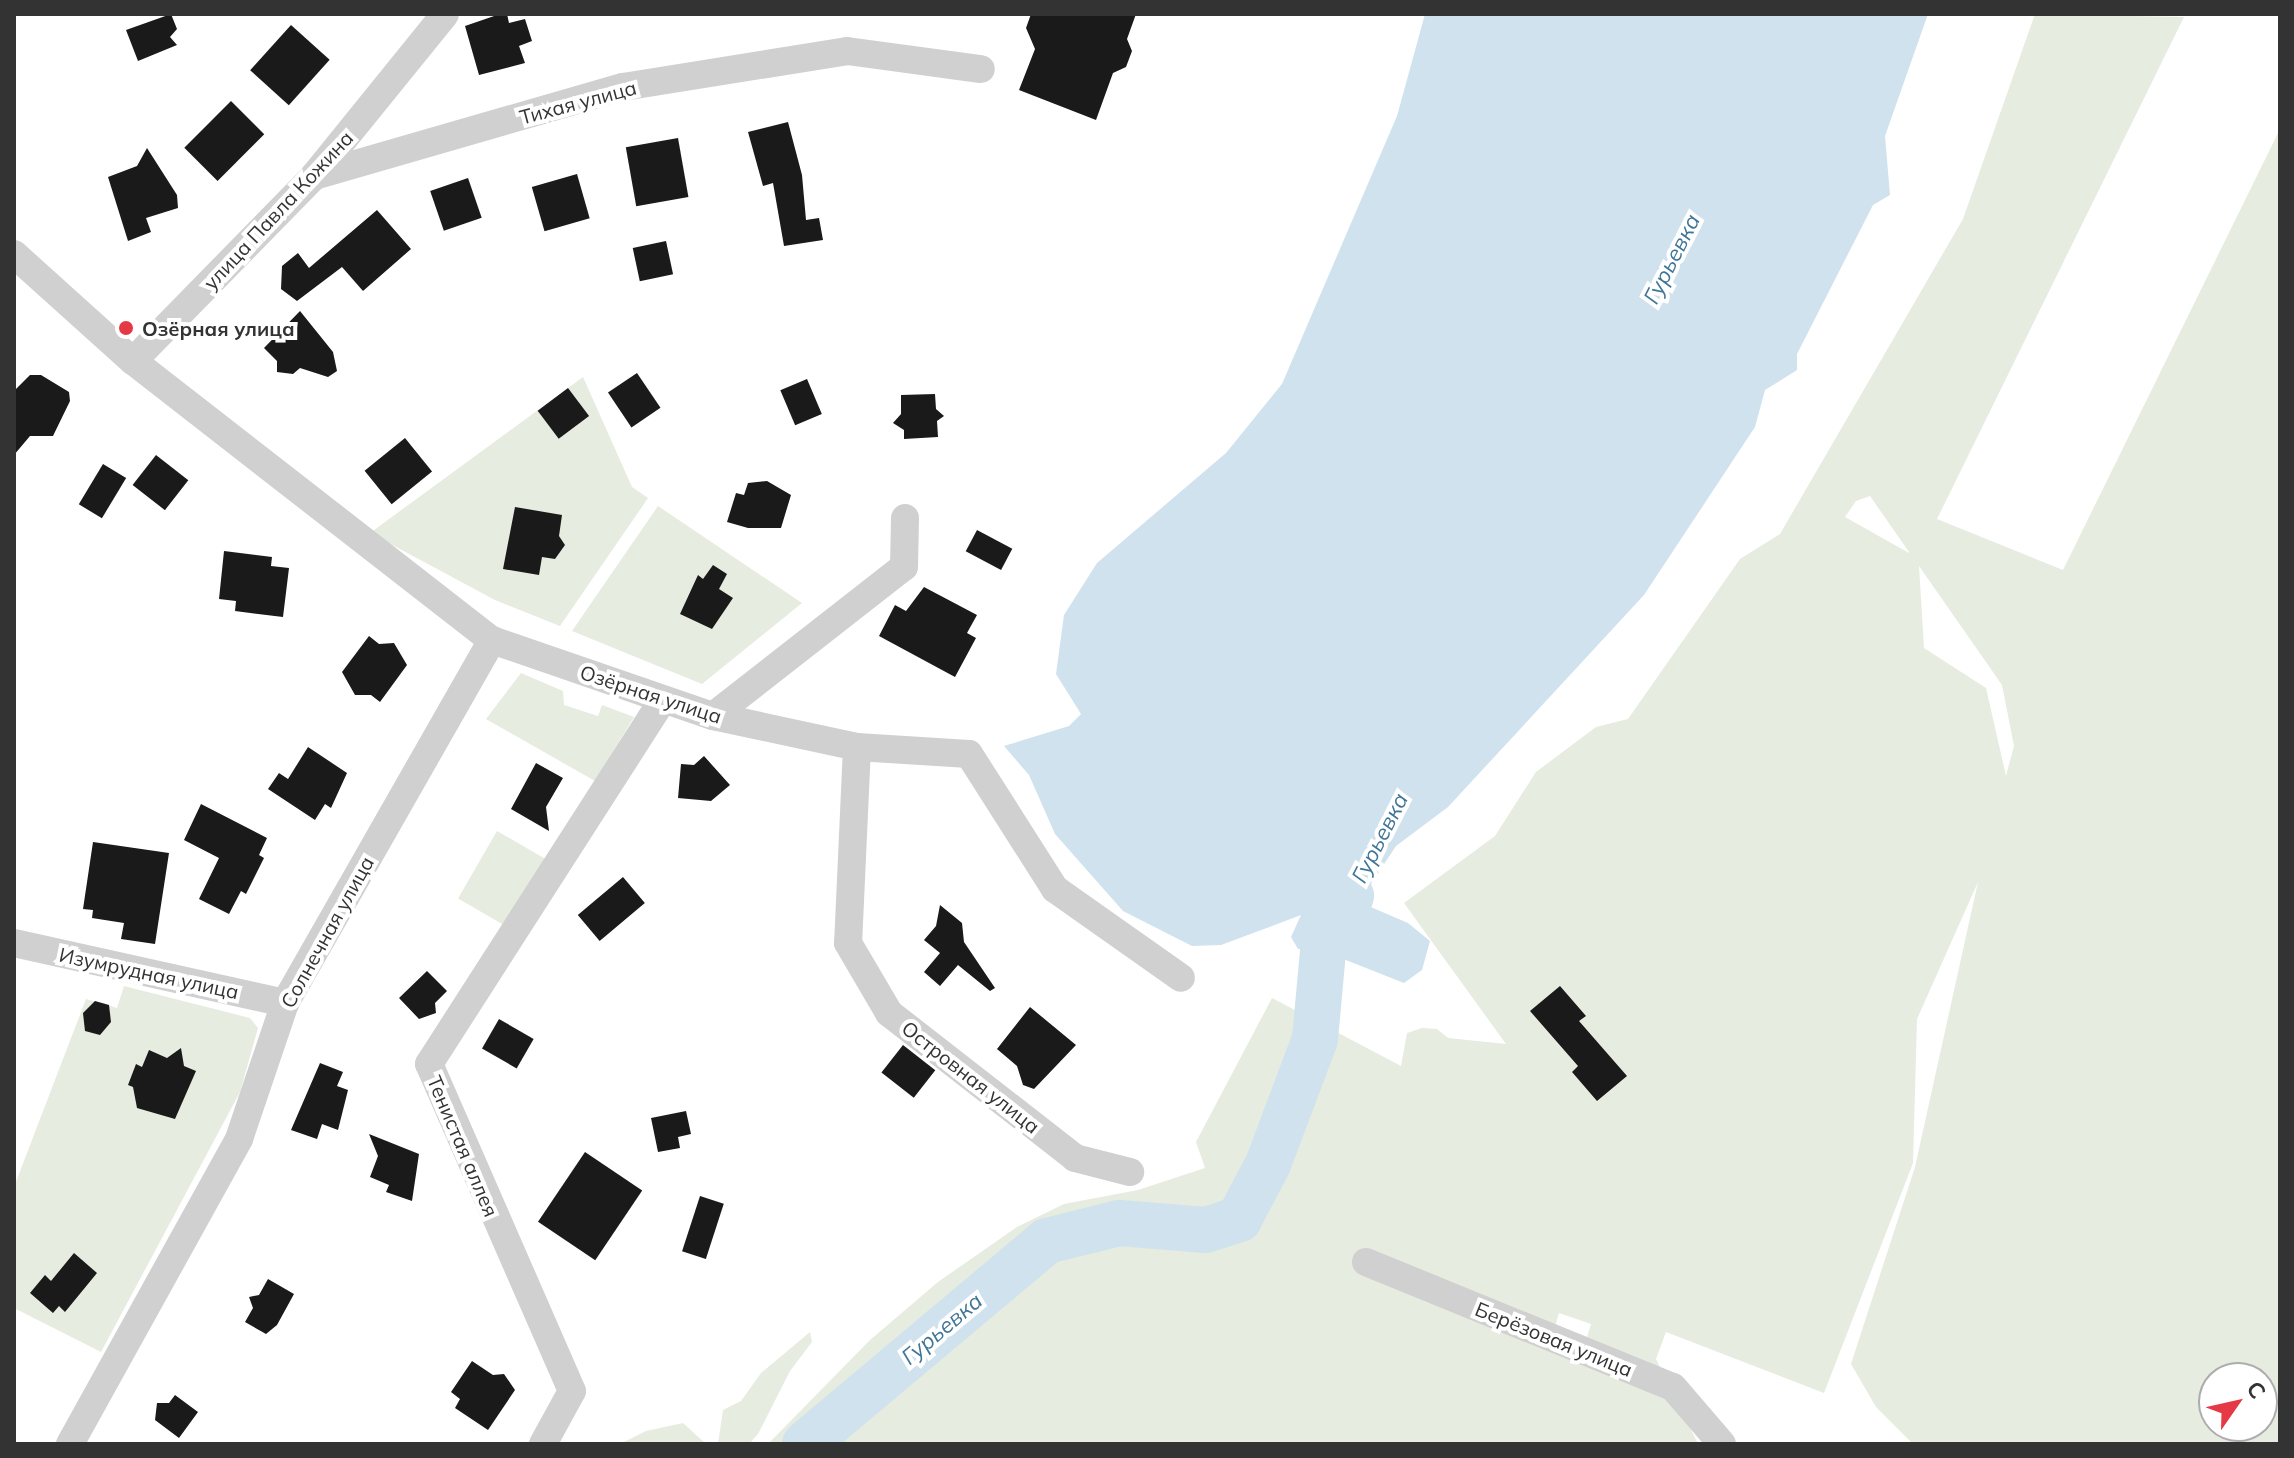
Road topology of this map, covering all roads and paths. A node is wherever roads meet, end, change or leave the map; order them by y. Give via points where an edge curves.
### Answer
1 (445, 14) edge
2 (981, 69) dead end
3 (314, 176) junction
4 (15, 257) edge
5 (133, 361) junction
6 (905, 518) dead end
7 (492, 640) junction
8 (662, 701) junction
9 (713, 716) junction
10 (857, 747) junction
11 (14, 943) edge
12 (1181, 978) dead end
13 (285, 1003) junction
14 (1130, 1172) dead end
15 (1366, 1262) dead end
16 (70, 1444) edge
17 (543, 1444) edge
18 (1722, 1444) edge

1 - 3 street, улица Павла Кожина
2 - 3 street, Тихая улица via 847,51 623,87
3 - 5 street, улица Павла Кожина
4 - 5 street, Озёрная улица
5 - 7 street, Озёрная улица
6 - 9 street via 904,567
7 - 8 street, Озёрная улица
7 - 13 street, Солнечная улица
8 - 9 street, Озёрная улица
8 - 17 street, Тенистая аллея via 429,1064 572,1391
9 - 10 street, Озёрная улица
10 - 12 street, Озёрная улица via 969,754 1055,889
10 - 14 street, Островная улица via 848,943 889,1013 1075,1158
11 - 13 street, Изумрудная улица
13 - 16 street, Солнечная улица via 239,1139
15 - 18 street, Берёзовая улица via 1673,1387

